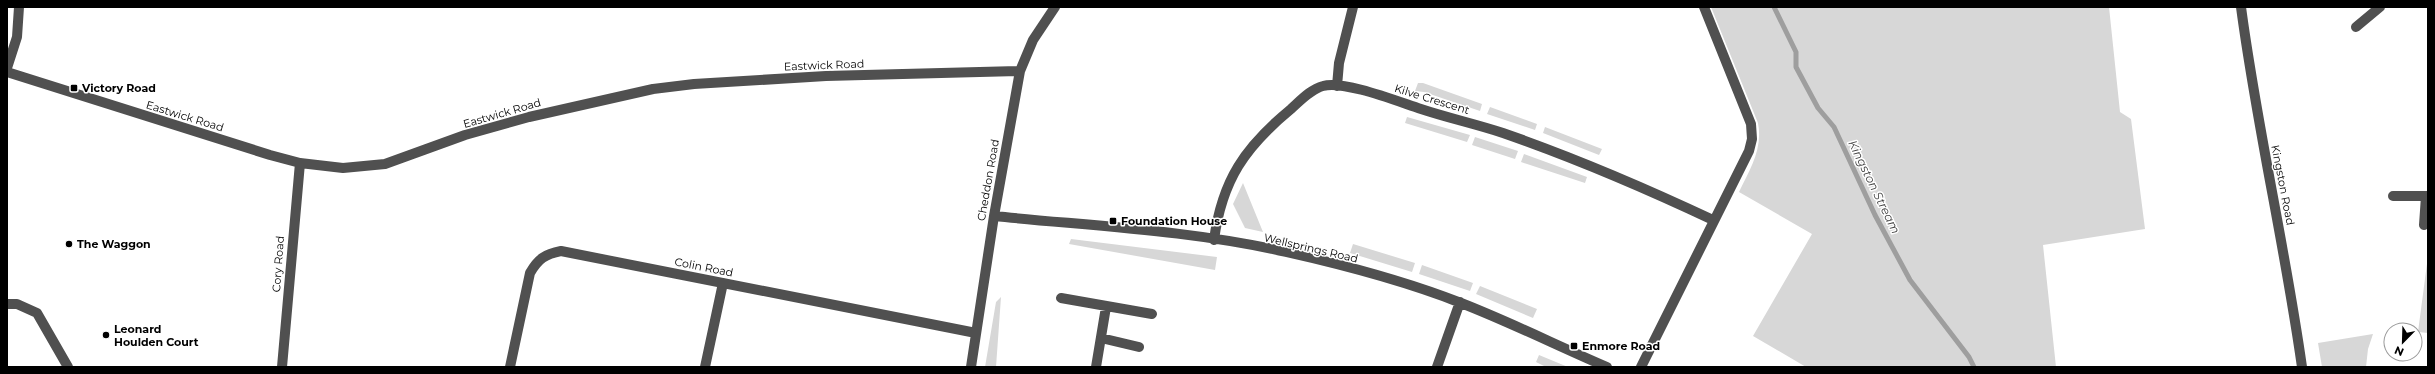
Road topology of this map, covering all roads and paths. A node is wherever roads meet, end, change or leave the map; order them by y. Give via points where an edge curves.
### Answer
1 (19, 7) edge
2 (1055, 7) edge
3 (1353, 7) edge
4 (1704, 7) edge
5 (2241, 7) edge
6 (2380, 7) edge
7 (2356, 28) dead end
8 (7, 68) edge
9 (1020, 71) junction
10 (7, 72) edge
11 (1337, 86) junction
12 (300, 163) junction
13 (2392, 196) dead end
14 (2427, 196) edge
15 (994, 216) junction
16 (1713, 220) junction
17 (2424, 225) dead end
18 (1214, 240) junction
19 (723, 283) junction
20 (1061, 298) dead end
21 (1460, 302) junction
22 (7, 304) edge
23 (1106, 307) junction
24 (1152, 314) dead end
25 (976, 333) junction
26 (1101, 338) junction
27 (1138, 347) dead end
28 (68, 367) edge
29 (282, 367) edge
30 (510, 367) edge
31 (706, 367) edge
32 (971, 367) edge
33 (1096, 367) edge
34 (1437, 367) edge
35 (1607, 367) edge
36 (1641, 367) edge
37 (2302, 367) edge

1 - 8 street via 17,37
2 - 9 street, Cheddon Road via 1033,40
3 - 11 street via 1339,63
4 - 16 street via 1751,124 1752,139 1749,152
5 - 37 street, Kingston Road via 2254,100
6 - 7 street
9 - 12 street, Eastwick Road via 762,79 653,89 529,117 465,135 408,158 385,164 343,168
9 - 15 street, Cheddon Road
10 - 12 street, Eastwick Road
11 - 16 street, Kilve Crescent via 1380,95 1502,133 1661,195
11 - 18 street, Kilve Crescent via 1323,86 1309,94 1266,130 1244,154 1232,175 1222,202
12 - 29 street, Cory Road
13 - 14 street
14 - 17 street
15 - 18 street, Wellsprings Road
15 - 25 street, Cheddon Road
16 - 36 street
18 - 21 street, Wellsprings Road via 1285,252 1379,276
19 - 25 street, Colin Road
19 - 30 street, Colin Road via 561,251 547,254 537,261 530,273
19 - 31 street
20 - 23 street
21 - 34 street
21 - 35 street, Wellsprings Road
22 - 28 street via 16,304 37,313
23 - 24 street
23 - 26 street
25 - 32 street, Cheddon Road
26 - 27 street
26 - 33 street

